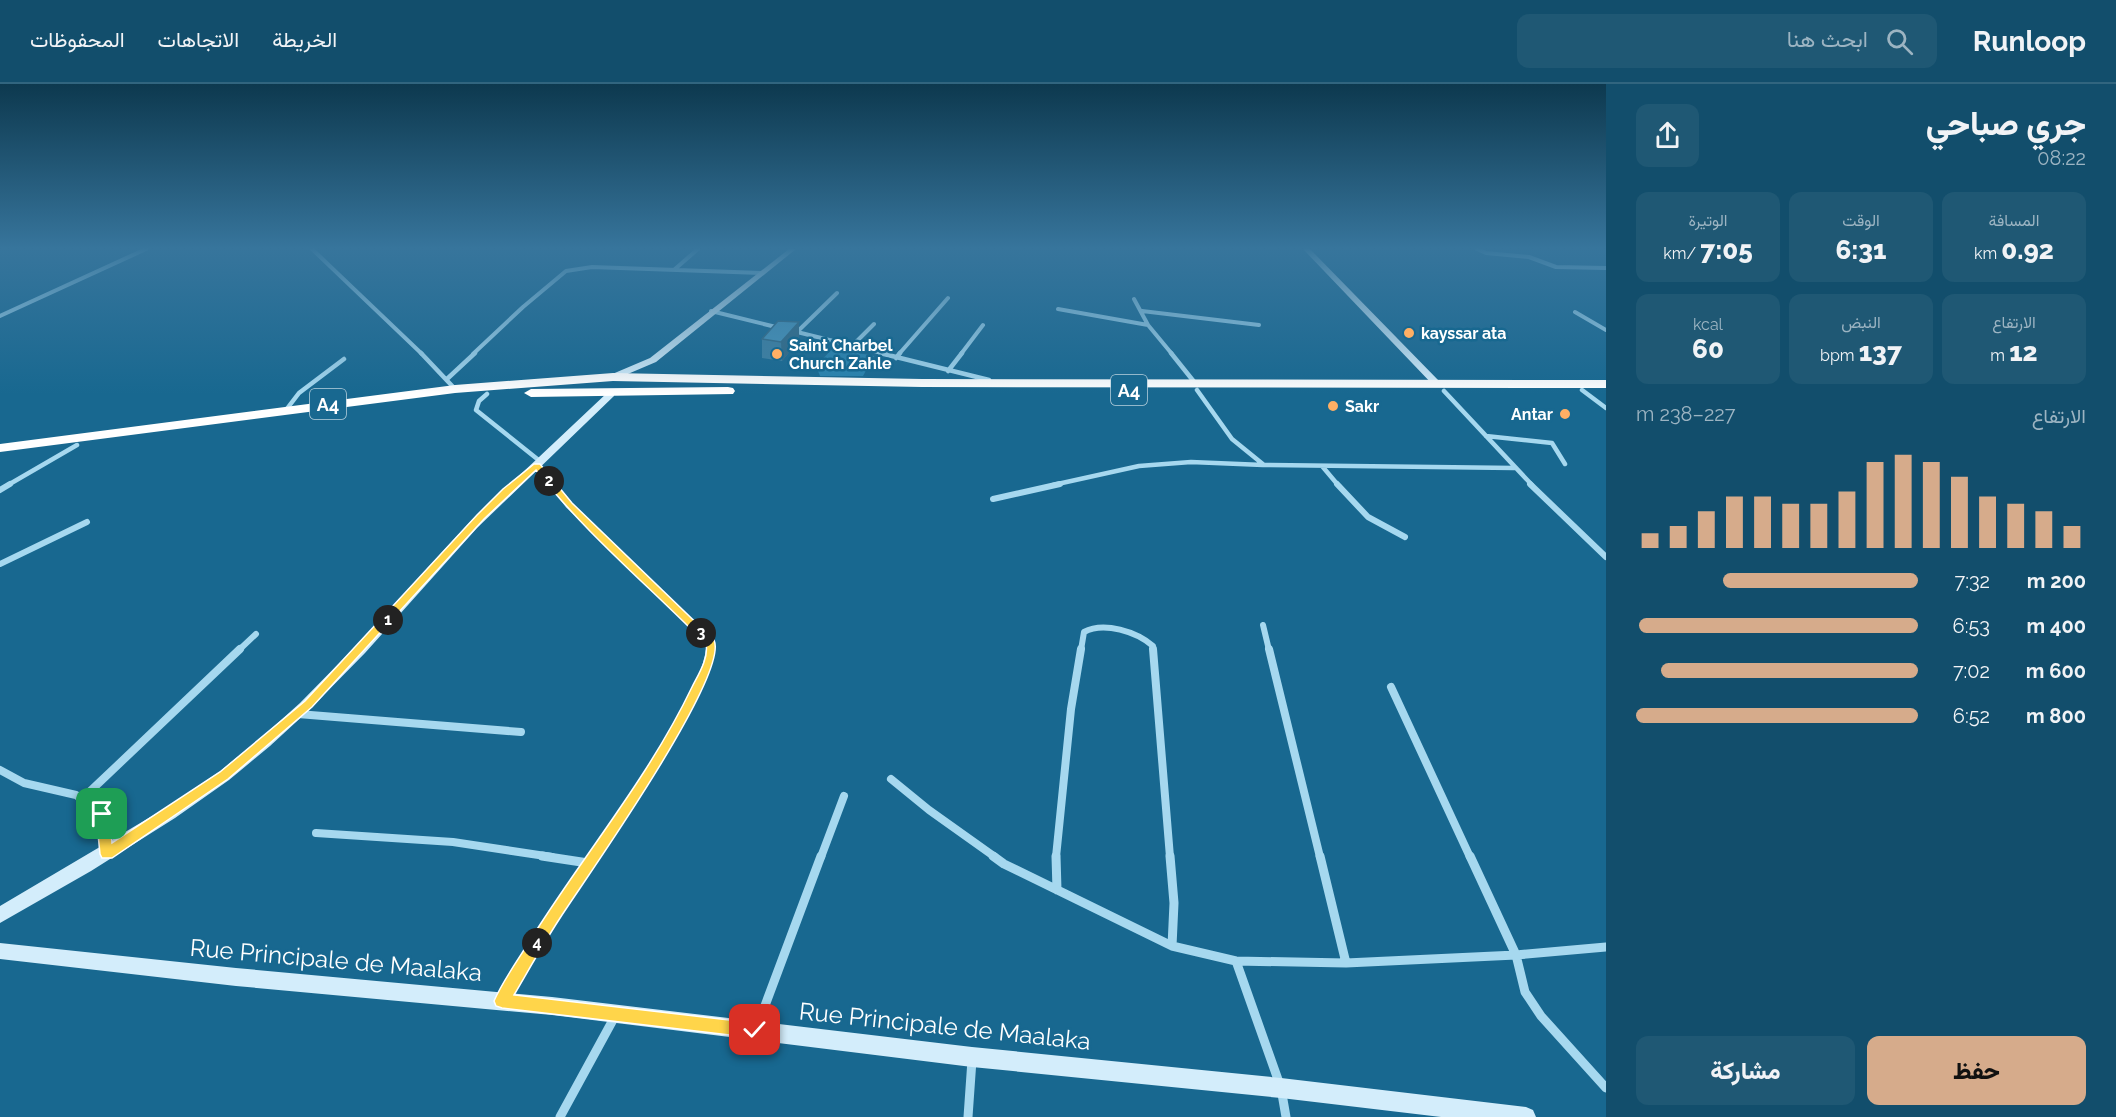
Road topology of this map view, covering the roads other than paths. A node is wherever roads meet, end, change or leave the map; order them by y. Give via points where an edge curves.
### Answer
1 (41, 297) edge
2 (362, 297) edge
3 (535, 297) edge
4 (730, 297) edge
5 (833, 297) edge
6 (1353, 297) edge
7 (948, 298) dead end
8 (1134, 299) dead end
9 (1058, 309) dead end
10 (1142, 310) junction
11 (711, 311) junction
12 (1575, 312) dead end
13 (0, 316) edge
14 (874, 324) dead end
15 (983, 325) dead end
16 (1148, 325) junction
17 (1259, 325) dead end
18 (1606, 330) edge
19 (797, 332) junction
20 (851, 347) junction
21 (896, 358) junction
22 (344, 359) dead end
23 (653, 360) junction
24 (948, 371) junction
25 (613, 377) junction
26 (589, 378) junction
27 (657, 378) junction
28 (1002, 383) junction
29 (451, 384) junction
30 (1606, 384) edge
31 (1196, 387) junction
32 (1441, 387) junction
33 (1582, 390) junction
34 (1606, 390) edge
35 (584, 393) junction
36 (651, 393) junction
37 (487, 394) junction
38 (611, 394) junction
39 (1606, 408) edge
40 (286, 410) junction
41 (1485, 436) junction
42 (77, 445) junction
43 (0, 447) edge
44 (0, 455) edge
45 (539, 464) junction
46 (1565, 464) dead end
47 (1264, 465) junction
48 (1322, 466) junction
49 (1514, 468) junction
50 (0, 490) edge
51 (993, 499) dead end
52 (87, 522) dead end
53 (1406, 537) dead end
54 (1606, 557) edge
55 (0, 564) edge
56 (1263, 625) dead end
57 (256, 634) dead end
58 (1391, 687) dead end
59 (297, 714) junction
60 (521, 732) dead end
61 (0, 770) edge
62 (891, 778) dead end
63 (844, 796) dead end
64 (83, 798) junction
65 (316, 833) dead end
66 (107, 854) junction
67 (588, 863) junction
68 (1057, 890) junction
69 (0, 915) edge
70 (1172, 946) junction
71 (1606, 947) edge
72 (0, 951) edge
73 (1515, 955) junction
74 (1236, 961) junction
75 (1346, 963) junction
76 (502, 1001) junction
77 (616, 1014) junction
78 (755, 1030) junction
79 (972, 1057) junction
80 (1281, 1088) junction
81 (1606, 1088) edge
82 (1515, 1116) edge
83 (560, 1117) edge
84 (968, 1117) edge
85 (1286, 1117) edge

1 - 13 street
2 - 29 street
3 - 29 street
4 - 11 street
5 - 19 street
6 - 32 street
7 - 21 street
8 - 10 street
9 - 16 street
10 - 16 street
10 - 17 street
11 - 19 street
11 - 23 street
12 - 18 street
14 - 20 street
15 - 24 street
16 - 31 street
19 - 20 street
20 - 21 street
21 - 24 street
22 - 40 street via 299,393
23 - 25 street
23 - 27 street via 652,370
24 - 28 street
25 - 26 highway, A4
25 - 27 highway, A4
26 - 29 highway, A4
26 - 35 highway via 580,384
27 - 28 highway, A4
27 - 36 highway
28 - 31 highway, A4
29 - 40 highway, A4
30 - 32 highway, A4
31 - 32 highway, A4
31 - 36 highway, A4
31 - 47 street via 1232,439
32 - 33 highway, A4
32 - 41 street
33 - 34 highway, A4
33 - 39 street
35 - 37 highway, A4
35 - 38 highway, A4
36 - 38 highway, A4
37 - 42 highway, A4
37 - 45 street via 476,410
38 - 45 street
40 - 43 highway, A4
41 - 46 street via 1552,443
41 - 49 street
42 - 44 highway, A4
42 - 50 street
45 - 59 street via 480,517
45 - 67 street via 568,505 712,645 706,669 687,710
47 - 48 street
47 - 51 street via 1191,462 1139,466
48 - 49 street
48 - 53 street via 1370,520
49 - 54 street
52 - 55 street
56 - 75 street
57 - 64 street
58 - 73 street
59 - 60 street
59 - 66 street via 224,776
61 - 64 street via 24,783
62 - 68 street via 1004,864
63 - 78 street
64 - 66 street via 102,814
65 - 67 street via 453,842
66 - 69 street
67 - 76 street
68 - 70 street
68 - 70 street via 1056,851 1071,709 1084,632 1096,627 1141,636 1153,646 1174,903
70 - 74 street
71 - 73 street
72 - 76 street, Rue Principale de Maalaka
73 - 75 street
73 - 81 street via 1525,992 1541,1016
74 - 75 street
74 - 80 street
76 - 77 street, Rue Principale de Maalaka
77 - 78 street, Rue Principale de Maalaka
77 - 83 street
78 - 79 street, Rue Principale de Maalaka
79 - 80 street, Rue Principale de Maalaka
79 - 84 street
80 - 82 street, Rue Principale de Maalaka
80 - 85 street

